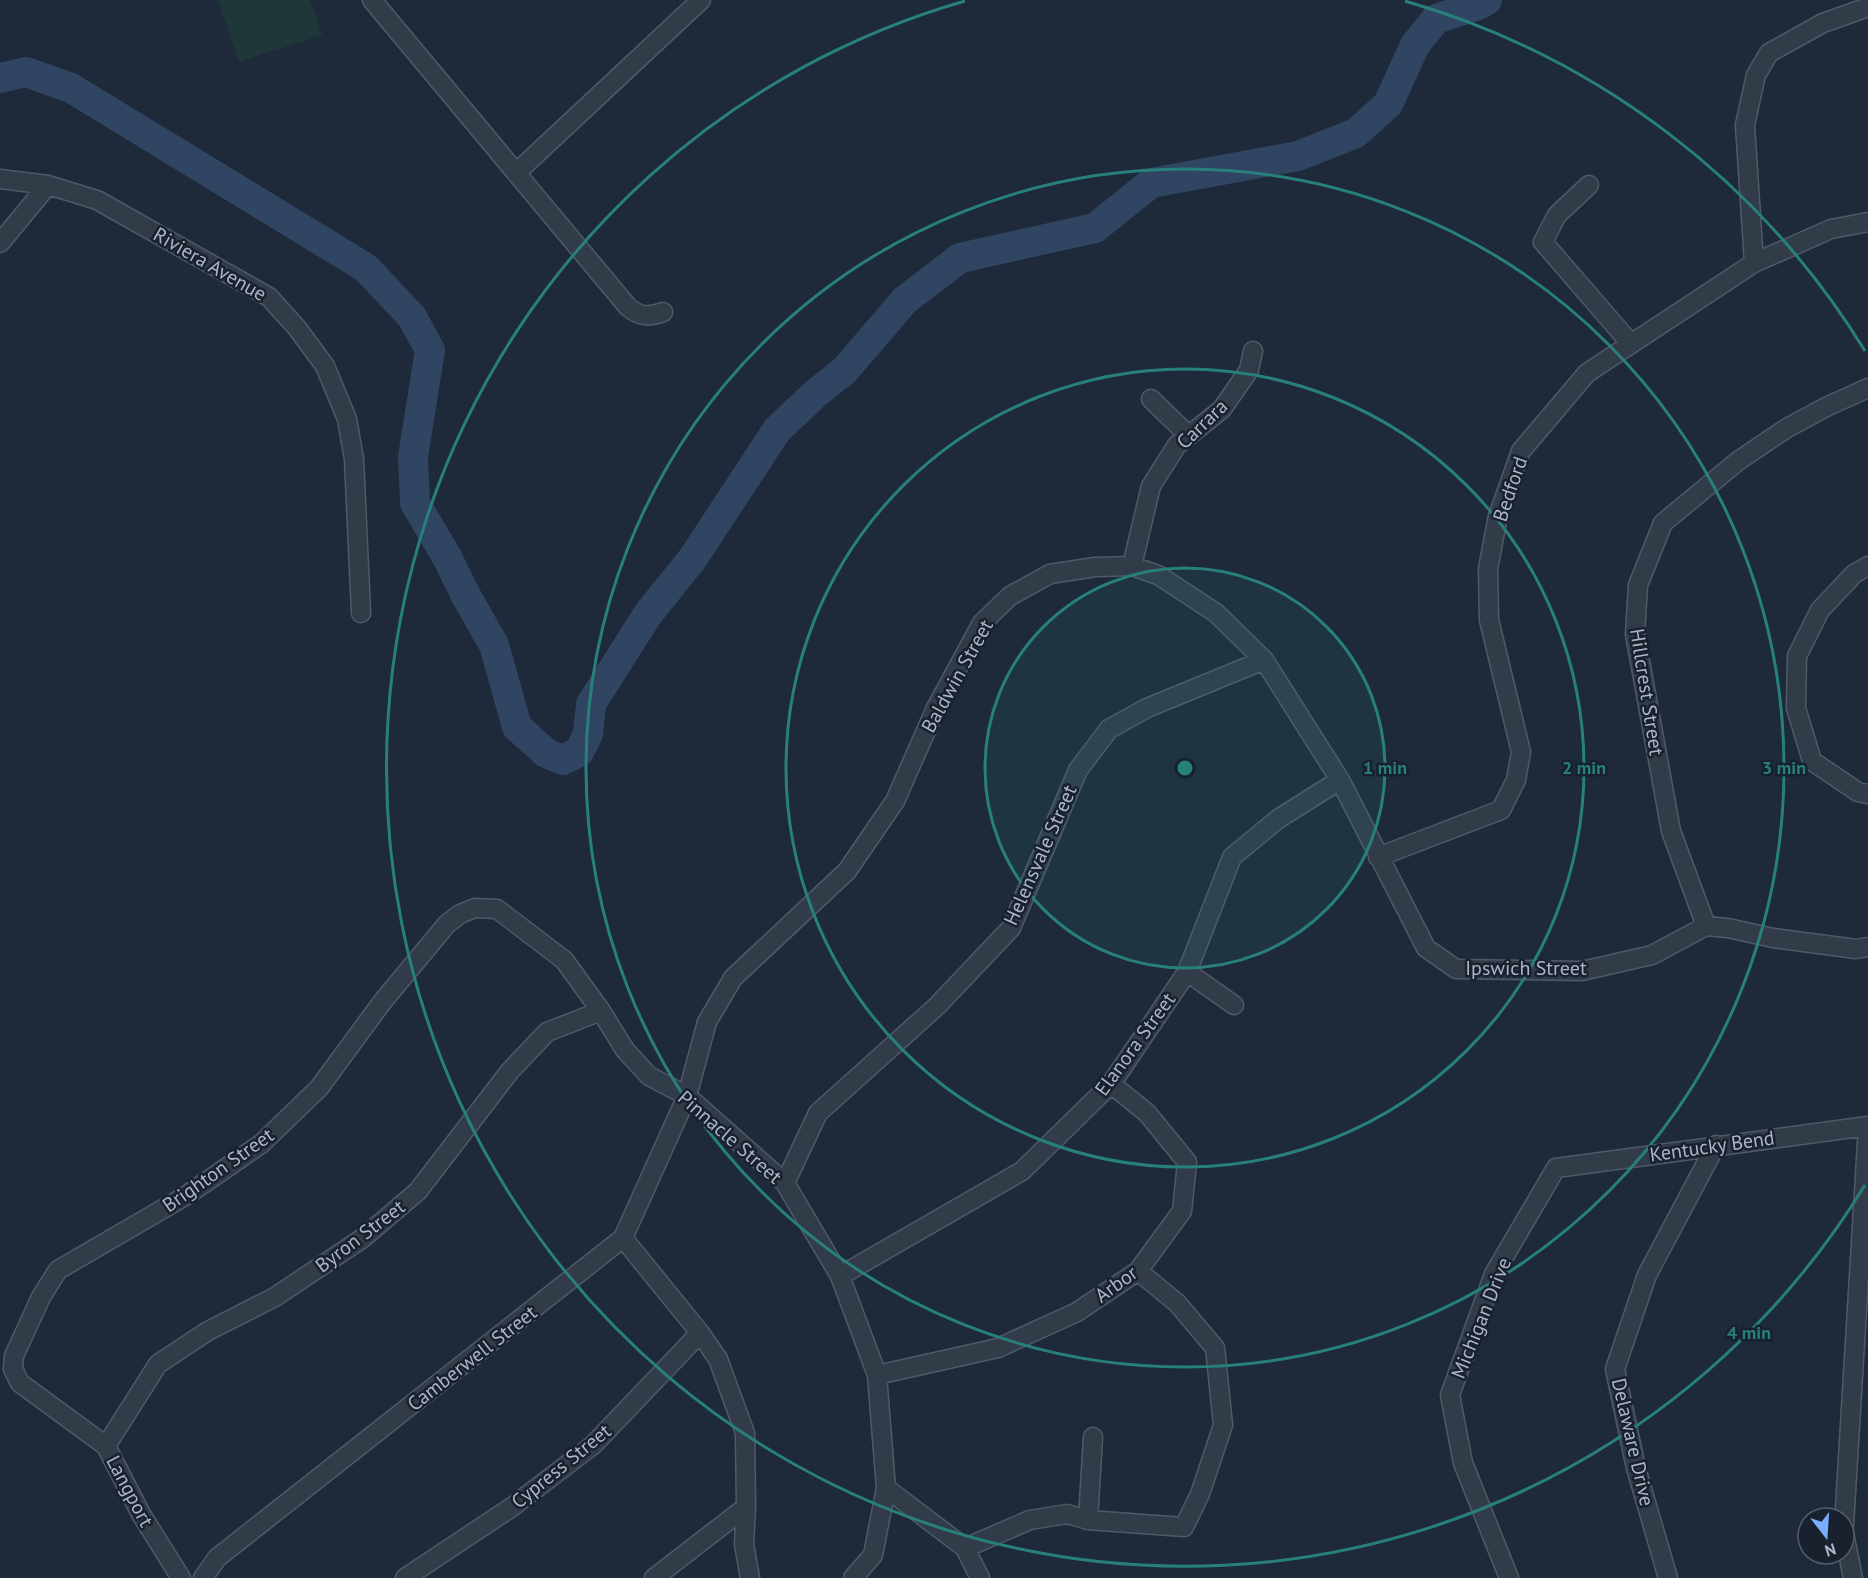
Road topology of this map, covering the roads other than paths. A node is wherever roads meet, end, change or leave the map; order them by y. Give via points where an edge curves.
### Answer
1 (372, 0) edge
2 (701, 0) edge
3 (1868, 7) edge
4 (516, 173) junction
5 (0, 179) edge
6 (48, 185) junction
7 (1588, 185) dead end
8 (1868, 222) edge
9 (0, 243) edge
10 (1754, 263) junction
11 (663, 312) dead end
12 (1631, 344) junction
13 (1253, 351) dead end
14 (1868, 388) edge
15 (1151, 399) dead end
16 (1189, 436) junction
17 (1132, 566) junction
18 (1868, 566) edge
19 (361, 613) dead end
20 (1264, 660) junction
21 (1340, 780) junction
22 (1868, 794) edge
23 (1378, 857) junction
24 (475, 908) joint
25 (1706, 926) junction
26 (1868, 947) edge
27 (1187, 972) junction
28 (1234, 1005) dead end
29 (601, 1011) junction
30 (1112, 1084) junction
31 (687, 1096) junction
32 (1868, 1126) edge
33 (1716, 1145) junction
34 (1556, 1168) joint
35 (785, 1183) junction
36 (623, 1238) junction
37 (1138, 1271) junction
38 (840, 1276) junction
39 (700, 1333) junction
40 (14, 1369) joint
41 (877, 1375) junction
42 (1093, 1437) dead end
43 (106, 1446) junction
44 (886, 1488) junction
45 (1845, 1506) edge
46 (746, 1507) junction
47 (1088, 1520) junction
48 (965, 1548) junction
49 (181, 1578) edge
50 (203, 1578) edge
51 (405, 1578) edge
52 (654, 1578) edge
53 (750, 1578) edge
54 (853, 1578) edge
55 (980, 1578) edge
56 (1509, 1578) edge
57 (1668, 1578) edge

1 - 4 street
2 - 4 street
3 - 10 street via 1823,23 1769,53 1756,75 1745,125
4 - 11 street via 628,307 645,316
5 - 6 street, Riviera Avenue
6 - 9 street
6 - 19 street, Riviera Avenue via 97,200 269,297 325,366 347,418 354,459
7 - 12 street via 1557,215 1544,242
8 - 10 street, Bedford via 1831,229
10 - 12 street, Bedford
12 - 23 street, Bedford via 1587,373 1521,451 1498,516 1488,569 1489,620 1521,752 1516,780 1501,810
13 - 16 street, Carrara via 1248,370 1222,409
14 - 25 street, Hillcrest Street via 1787,428 1738,461 1663,523 1638,585 1635,634 1671,831
15 - 16 street
16 - 17 street, Carrara via 1177,445 1150,486
17 - 20 street, Baldwin Street via 1158,574 1216,613
17 - 31 street, Baldwin Street via 1050,574 1010,596 982,623 936,708 895,801 847,871 733,978 707,1022
18 - 22 street via 1854,574 1820,610 1797,656 1796,708 1812,761 1858,792
20 - 21 street, Baldwin Street
20 - 35 street, Helensvale Street via 1147,708 1109,729 1078,770 1011,928 937,1006 818,1113
21 - 23 street, Baldwin Street
21 - 27 street, Elanora Street via 1278,819 1232,857
23 - 25 street, Ipswich Street via 1426,948 1456,969 1582,971 1652,955
24 - 29 street, Pinnacle Street via 497,909 564,960
24 - 40 street, Brighton Street via 447,924 383,1001 319,1088 261,1144 187,1195 58,1270 14,1356
25 - 26 street via 1856,949
27 - 28 street
27 - 30 street, Elanora Street
29 - 31 street, Pinnacle Street via 625,1050 649,1076
29 - 43 street, Byron Street via 547,1032 510,1071 418,1191 363,1238 275,1296 208,1331 158,1364
30 - 37 street, Arbor via 1147,1113 1187,1162 1182,1211
30 - 38 street, Elanora Street via 1022,1171
31 - 35 street, Pinnacle Street
31 - 36 street, Camberwell Street
32 - 33 street, Kentucky Bend
32 - 45 street
33 - 34 street, Kentucky Bend
33 - 57 street, Delaware Drive via 1647,1275 1615,1369 1636,1468
34 - 56 street, Michigan Drive via 1494,1274 1450,1395 1463,1463
35 - 38 street, Pinnacle Street
36 - 39 street
36 - 50 street, Camberwell Street via 217,1558
37 - 41 street, Arbor via 1077,1312 998,1348
37 - 47 street via 1177,1303 1215,1348 1223,1425 1200,1494 1184,1527
38 - 41 street, Pinnacle Street
39 - 46 street via 718,1359 745,1433
39 - 51 street, Cypress Street via 593,1445 512,1507
40 - 43 street, Langport via 20,1383
41 - 44 street, Pinnacle Street
42 - 47 street
43 - 49 street, Langport via 141,1514
44 - 48 street
44 - 54 street, Pinnacle Street via 873,1555
46 - 52 street
46 - 53 street via 744,1544
47 - 48 street via 1067,1514 1030,1520
48 - 55 street

